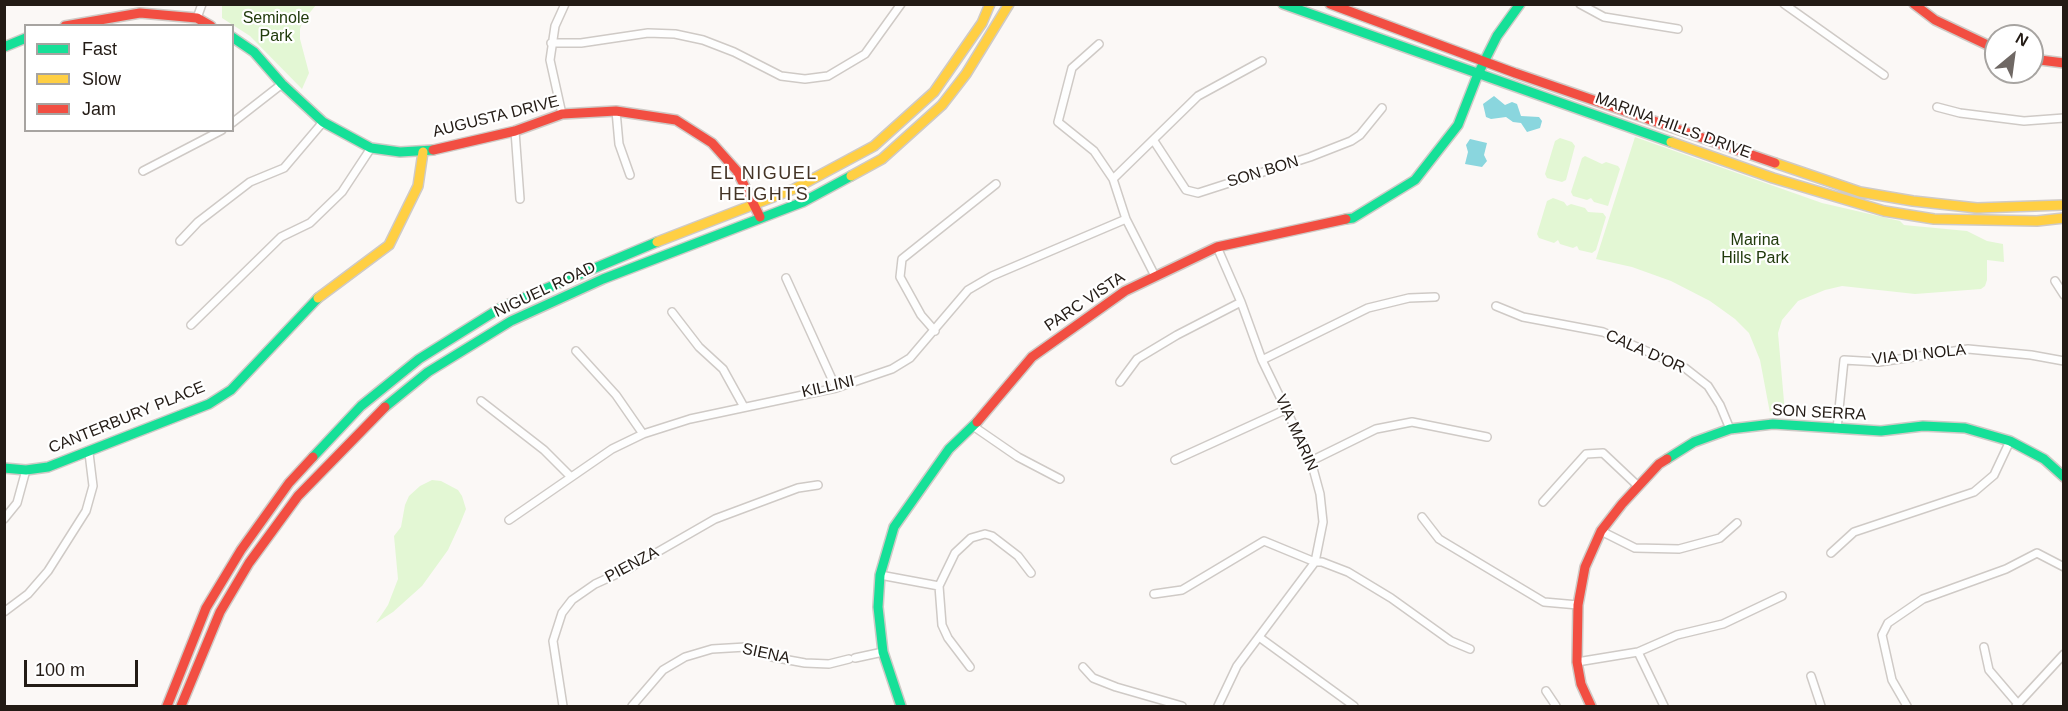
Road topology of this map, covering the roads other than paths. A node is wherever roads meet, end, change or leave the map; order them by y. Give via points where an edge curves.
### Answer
1 (202, 4) edge
2 (565, 4) edge
3 (901, 4) edge
4 (990, 4) edge
5 (1009, 4) edge
6 (1283, 4) edge
7 (1330, 4) edge
8 (1580, 4) edge
9 (1784, 4) edge
10 (1914, 4) edge
11 (1515, 6) edge
12 (141, 9) edge
13 (196, 18) junction
14 (74, 24) edge
15 (207, 24) edge
16 (1678, 29) dead end
17 (24, 39) edge
18 (234, 39) edge
19 (551, 43) junction
20 (1984, 43) edge
21 (1100, 44) dead end
22 (4, 47) edge
23 (2044, 60) edge
24 (1262, 61) dead end
25 (1485, 61) junction
26 (2064, 63) edge
27 (1478, 74) junction
28 (1884, 75) dead end
29 (282, 84) junction
30 (1936, 106) dead end
31 (1382, 108) dead end
32 (616, 111) junction
33 (562, 114) junction
34 (2064, 118) edge
35 (234, 121) edge
36 (323, 122) junction
37 (515, 131) junction
38 (218, 132) edge
39 (1155, 141) junction
40 (371, 148) junction
41 (423, 152) junction
42 (143, 171) dead end
43 (630, 175) dead end
44 (1113, 179) junction
45 (996, 184) dead end
46 (520, 200) dead end
47 (751, 204) junction
48 (2064, 205) edge
49 (760, 217) junction
50 (2064, 218) edge
51 (1126, 219) junction
52 (180, 241) dead end
53 (1217, 247) junction
54 (1155, 276) junction
55 (786, 278) dead end
56 (2055, 281) dead end
57 (2064, 295) edge
58 (1435, 297) dead end
59 (1241, 302) junction
60 (1496, 306) dead end
61 (672, 312) dead end
62 (191, 325) dead end
63 (935, 331) junction
64 (576, 351) dead end
65 (1262, 360) junction
66 (2064, 361) edge
67 (1119, 381) dead end
68 (836, 388) junction
69 (482, 401) dead end
70 (744, 407) junction
71 (1287, 409) junction
72 (973, 426) junction
73 (1730, 429) junction
74 (1837, 429) junction
75 (643, 434) junction
76 (1487, 437) dead end
77 (2010, 441) junction
78 (89, 453) junction
79 (1175, 460) dead end
80 (1311, 461) junction
81 (4, 468) edge
82 (26, 470) junction
83 (571, 477) junction
84 (2064, 477) edge
85 (1060, 479) dead end
86 (818, 485) dead end
87 (1638, 486) junction
88 (1543, 502) dead end
89 (1422, 517) dead end
90 (4, 519) edge
91 (509, 519) dead end
92 (1737, 523) dead end
93 (1601, 531) junction
94 (1831, 554) dead end
95 (1315, 562) junction
96 (2064, 567) edge
97 (1031, 573) dead end
98 (880, 575) junction
99 (939, 586) junction
100 (1154, 594) dead end
101 (1782, 596) dead end
102 (1578, 605) junction
103 (4, 612) edge
104 (1259, 637) junction
105 (1984, 647) dead end
106 (1470, 650) dead end
107 (883, 652) junction
108 (1638, 652) junction
109 (2064, 654) edge
110 (1577, 662) junction
111 (970, 667) dead end
112 (1083, 667) dead end
113 (1812, 676) dead end
114 (1546, 691) dead end
115 (2017, 705) edge
116 (167, 706) edge
117 (181, 706) edge
118 (563, 706) edge
119 (632, 706) edge
120 (901, 706) edge
121 (1182, 706) edge
122 (1218, 706) edge
123 (1354, 706) edge
124 (1556, 706) edge
125 (1590, 706) edge
126 (1664, 706) edge
127 (1821, 706) edge
128 (1907, 706) edge

1 - 13 street
2 - 19 street
3 - 19 street via 865,54 828,75 805,79 781,76 704,40 675,34
4 - 47 street, NIGUEL ROAD via 982,23 934,92 874,146 794,189
5 - 49 street, NIGUEL ROAD via 942,105 882,159 802,202
6 - 27 street, MARINA HILLS DRIVE
7 - 25 street, MARINA HILLS DRIVE
8 - 16 street via 1604,17
9 - 28 street
10 - 20 street via 1935,20
11 - 25 street, PARC VISTA
12 - 13 street
12 - 14 street
13 - 15 street
17 - 22 street
18 - 29 street, AUGUSTA DRIVE via 254,52
19 - 33 street via 552,76
21 - 44 street via 1072,68 1058,122 1094,151
23 - 26 street
24 - 39 street via 1198,96
25 - 27 street, PARC VISTA
25 - 48 street, MARINA HILLS DRIVE via 1860,192 1977,207
27 - 50 street, MARINA HILLS DRIVE via 1773,178 1884,211 1934,219
27 - 53 street, PARC VISTA via 1458,125 1415,180 1353,218
29 - 35 street
29 - 36 street, AUGUSTA DRIVE
30 - 34 street via 2024,121
31 - 39 street, SON BON via 1351,141 1198,193 1186,190
32 - 33 street, AUGUSTA DRIVE
32 - 43 street via 619,144
32 - 47 street, AUGUSTA DRIVE via 676,120 712,143 737,171
33 - 37 street, AUGUSTA DRIVE
36 - 40 street, AUGUSTA DRIVE
36 - 52 street via 284,168 250,182
37 - 41 street, AUGUSTA DRIVE
37 - 46 street
38 - 42 street
39 - 44 street
40 - 41 street, AUGUSTA DRIVE
40 - 62 street via 342,192 310,223 281,237
41 - 78 street, CANTERBURY PLACE via 418,186 389,245 323,293 231,390 208,404
44 - 51 street
45 - 63 street via 902,259 900,277 921,315
47 - 49 street, AUGUSTA DRIVE
47 - 116 street, NIGUEL ROAD via 502,308 419,359 361,406 289,483 241,549 206,608
49 - 117 street, NIGUEL ROAD via 603,279 511,321 428,372 371,418 298,496 249,563 220,612
51 - 54 street
51 - 63 street, KILLINI via 976,285
53 - 54 street, PARC VISTA
53 - 59 street, VIA MARIN
54 - 72 street, PARC VISTA via 1085,317 1032,357
55 - 68 street
56 - 57 street
58 - 65 street via 1409,298 1368,308
59 - 65 street, VIA MARIN
59 - 67 street via 1137,359
60 - 73 street, CALA D'OR via 1523,317 1603,332 1685,368 1708,386
61 - 70 street via 699,347 723,369
63 - 68 street, KILLINI via 892,373
64 - 75 street via 616,395
65 - 71 street, VIA MARIN
66 - 74 street, VIA DI NOLA via 1968,349 1879,362 1844,360
68 - 70 street, KILLINI
69 - 83 street
70 - 75 street, KILLINI
71 - 79 street
71 - 80 street, VIA MARIN
72 - 85 street via 1018,457
72 - 98 street, PARC VISTA via 949,449 894,527
73 - 74 street, SON SERRA via 1773,424
73 - 87 street, SON SERRA via 1694,442 1659,464
74 - 77 street, SON SERRA via 1965,428
75 - 83 street, KILLINI via 612,449
76 - 80 street via 1412,422 1376,429
77 - 84 street, SON SERRA via 2044,459
77 - 94 street via 1994,475 1974,492 1854,532
78 - 82 street, CANTERBURY PLACE
78 - 103 street via 93,486 86,511 48,570 28,594
80 - 95 street, VIA MARIN via 1323,522
81 - 82 street, CANTERBURY PLACE
82 - 90 street via 17,503
83 - 91 street, KILLINI
86 - 118 street, PIENZA via 798,488 715,519 572,600 562,613 553,641
87 - 88 street via 1603,453 1586,454
87 - 93 street, SON SERRA
89 - 102 street via 1439,539 1534,597 1544,602
92 - 93 street via 1720,538 1678,549 1635,548
93 - 102 street, SON SERRA via 1586,567
95 - 100 street via 1264,541 1182,590
95 - 104 street, VIA MARIN
95 - 106 street via 1348,572
96 - 128 street via 2037,553 2006,569 1923,599 1884,628 1882,635 1892,680
97 - 99 street via 1012,552 985,534 962,544
98 - 99 street
98 - 107 street, PARC VISTA via 878,607
99 - 111 street via 942,625
101 - 108 street via 1723,624 1677,635
102 - 110 street, SON SERRA
104 - 122 street, VIA MARIN via 1236,666
104 - 123 street
105 - 115 street via 1989,670
107 - 119 street, SIENA via 829,664 772,657 746,647 712,649 685,657 663,670
107 - 120 street, PARC VISTA
108 - 110 street
108 - 126 street
109 - 115 street
110 - 125 street, SON SERRA
112 - 121 street via 1093,678
113 - 127 street
114 - 124 street

